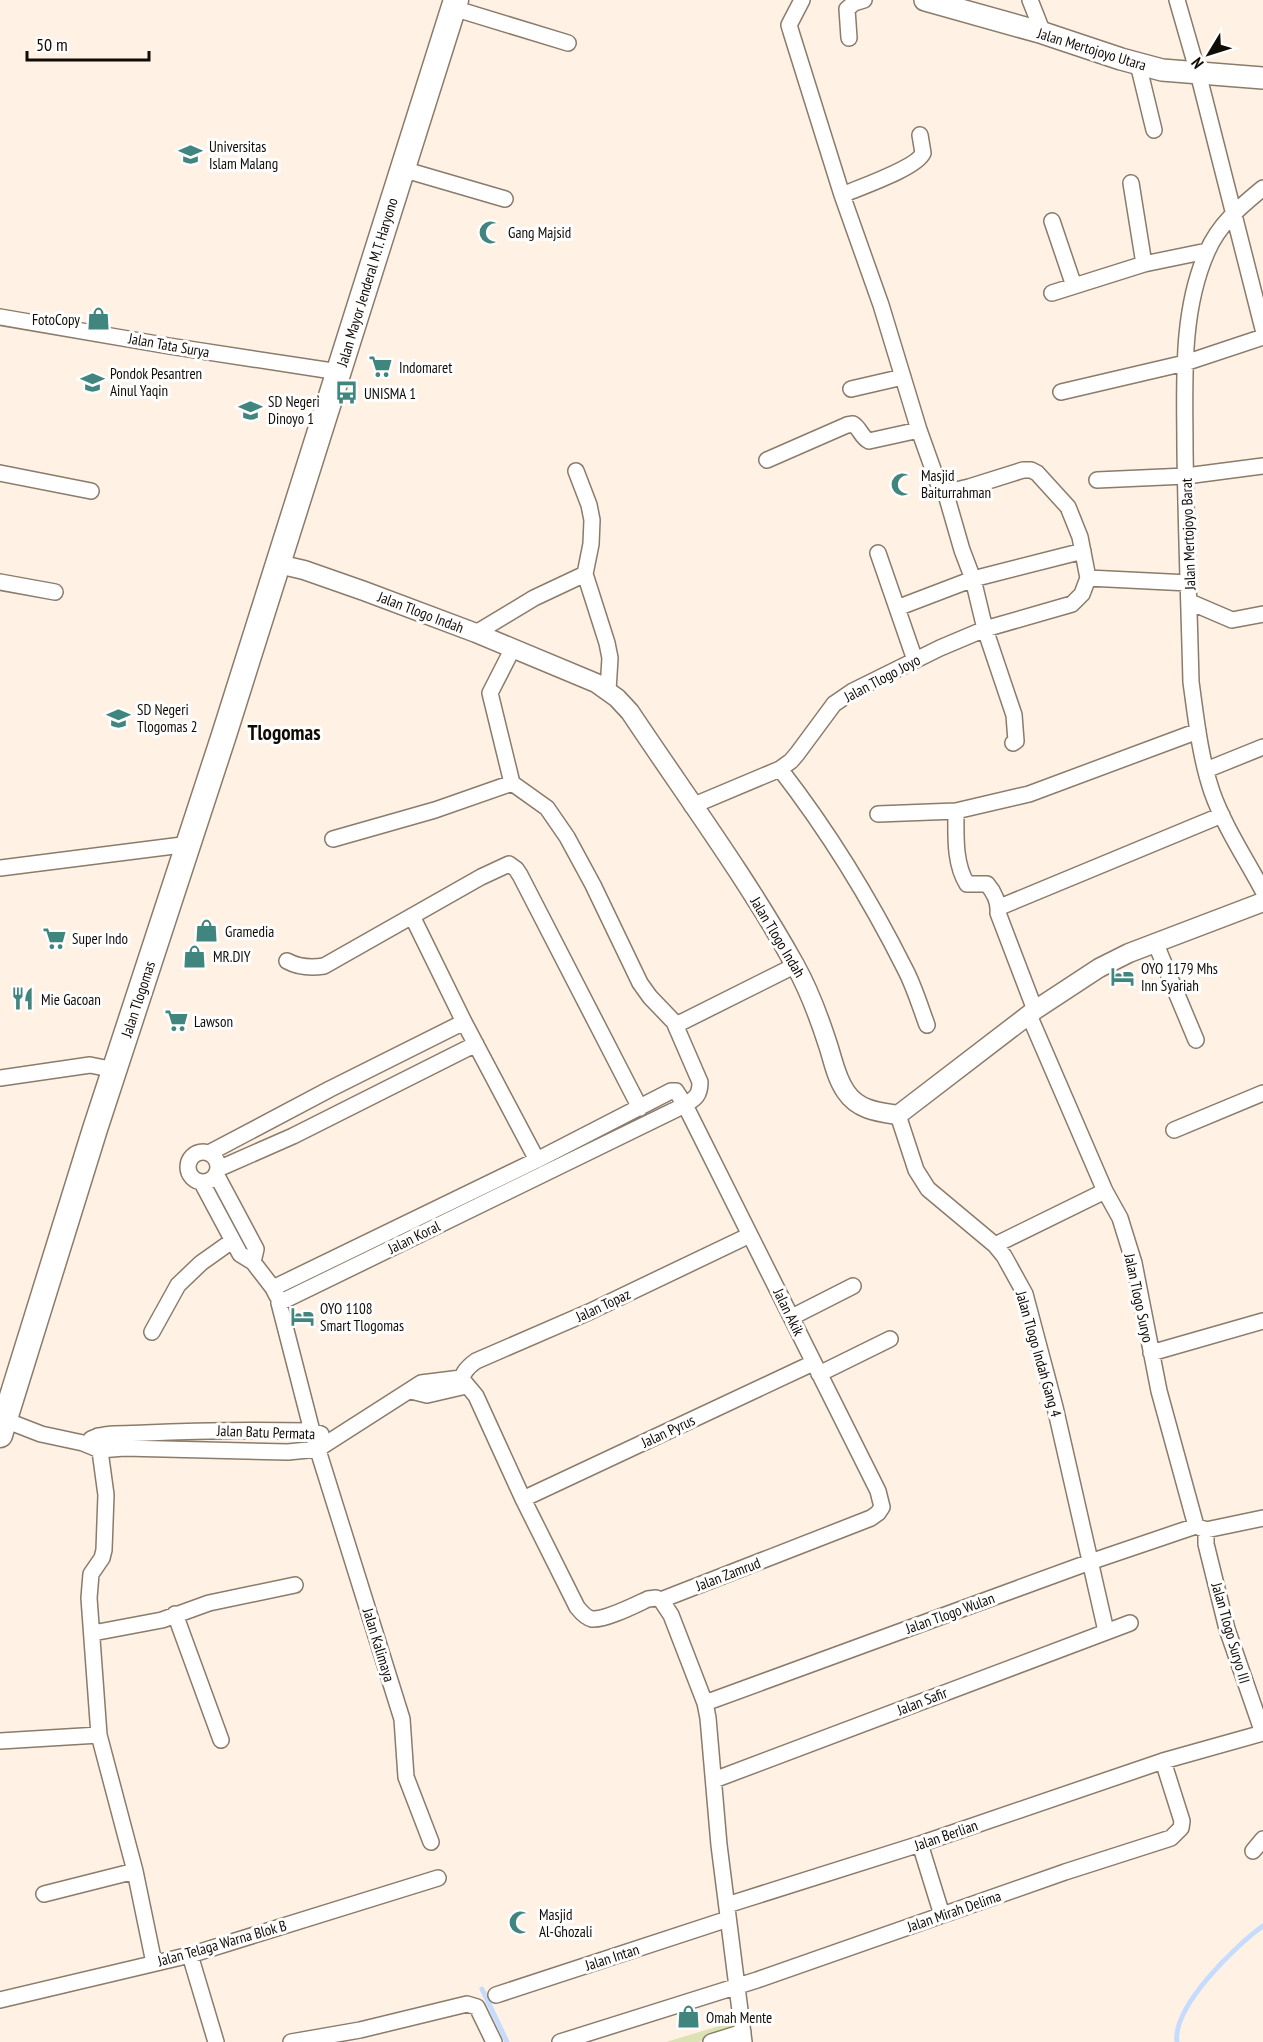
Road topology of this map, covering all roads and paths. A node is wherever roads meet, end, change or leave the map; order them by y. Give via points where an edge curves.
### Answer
1 (802, 0) edge
2 (864, 0) edge
3 (925, 0) edge
4 (1030, 0) edge
5 (1177, 0) edge
6 (454, 4) edge
7 (1042, 33) junction
8 (849, 38) dead end
9 (568, 43) dead end
10 (1138, 64) junction
11 (1198, 73) junction
12 (1263, 78) edge
13 (1154, 130) dead end
14 (920, 135) dead end
15 (402, 168) junction
16 (1131, 183) dead end
17 (1263, 188) edge
18 (842, 195) junction
19 (504, 199) dead end
20 (1234, 211) junction
21 (1052, 221) dead end
22 (1207, 251) junction
23 (1144, 264) junction
24 (1074, 286) junction
25 (1052, 293) dead end
26 (0, 317) edge
27 (1263, 329) edge
28 (1263, 337) edge
29 (1185, 363) junction
30 (339, 372) junction
31 (903, 377) junction
32 (851, 389) dead end
33 (1060, 392) dead end
34 (920, 430) junction
35 (767, 460) dead end
36 (1263, 466) edge
37 (576, 471) dead end
38 (0, 473) edge
39 (1186, 476) junction
40 (1097, 480) dead end
41 (91, 491) dead end
42 (947, 492) junction
43 (1083, 551) junction
44 (878, 553) dead end
45 (278, 564) junction
46 (585, 574) junction
47 (1088, 578) junction
48 (973, 579) junction
49 (0, 582) edge
50 (1189, 583) junction
51 (55, 592) dead end
52 (1190, 602) junction
53 (897, 608) junction
54 (1263, 614) edge
55 (985, 629) junction
56 (476, 633) junction
57 (513, 648) junction
58 (915, 660) junction
59 (608, 690) junction
60 (1198, 731) junction
61 (1013, 743) dead end
62 (1263, 747) edge
63 (780, 769) junction
64 (1206, 770) junction
65 (512, 783) junction
66 (692, 806) junction
67 (956, 811) junction
68 (878, 814) dead end
69 (1222, 815) junction
70 (333, 839) dead end
71 (190, 844) junction
72 (0, 868) edge
73 (1263, 891) edge
74 (1263, 902) edge
75 (1000, 907) junction
76 (412, 916) junction
77 (1155, 942) junction
78 (287, 961) dead end
79 (796, 965) junction
80 (1032, 1012) junction
81 (464, 1022) junction
82 (927, 1024) dead end
83 (676, 1025) junction
84 (1196, 1040) dead end
85 (476, 1044) junction
86 (115, 1070) junction
87 (0, 1078) edge
88 (330, 1089) junction
89 (1263, 1093) edge
90 (685, 1105) junction
91 (640, 1108) junction
92 (341, 1111) junction
93 (898, 1115) junction
94 (1174, 1130) dead end
95 (209, 1153) junction
96 (537, 1160) junction
97 (217, 1172) junction
98 (202, 1183) junction
99 (1105, 1191) junction
100 (750, 1235) junction
101 (232, 1241) junction
102 (995, 1245) junction
103 (253, 1262) junction
104 (853, 1286) dead end
105 (273, 1288) junction
106 (279, 1303) junction
107 (792, 1317) junction
108 (1263, 1321) edge
109 (152, 1332) dead end
110 (890, 1339) dead end
111 (1151, 1353) junction
112 (816, 1369) junction
113 (463, 1384) junction
114 (7, 1426) edge
115 (312, 1431) junction
116 (336, 1439) junction
117 (99, 1443) junction
118 (318, 1449) junction
119 (523, 1499) junction
120 (871, 1518) joint
121 (1263, 1518) edge
122 (1201, 1528) junction
123 (1090, 1562) junction
124 (295, 1585) dead end
125 (661, 1600) junction
126 (175, 1614) junction
127 (1130, 1623) dead end
128 (1106, 1631) junction
129 (93, 1633) junction
130 (705, 1703) junction
131 (1263, 1733) edge
132 (99, 1735) junction
133 (221, 1740) dead end
134 (6, 1741) edge
135 (1163, 1761) junction
136 (714, 1780) junction
137 (1263, 1839) edge
138 (431, 1842) dead end
139 (920, 1844) junction
140 (1252, 1851) dead end
141 (135, 1871) junction
142 (438, 1878) dead end
143 (44, 1894) dead end
144 (728, 1912) junction
145 (942, 1915) junction
146 (190, 1955) junction
147 (154, 1963) junction
148 (737, 1986) junction
149 (496, 1995) dead end
150 (2, 2000) edge
151 (744, 2037) edge
152 (216, 2042) edge
153 (291, 2042) edge
154 (494, 2042) edge
155 (560, 2042) edge
156 (711, 2042) edge

1 - 18 street via 789,25
2 - 8 street via 847,9
3 - 7 main road, Jalan Mertojoyo Utara
4 - 7 street
5 - 11 street
6 - 9 street
6 - 15 main road, Jalan Mayor Jenderal M.T. Haryono
7 - 10 main road, Jalan Mertojoyo Utara
10 - 11 main road, Jalan Mertojoyo Utara
10 - 13 street
11 - 12 main road, Jalan Mertojoyo Utara
11 - 20 street
14 - 18 street via 920,160
15 - 19 street
15 - 30 main road, Jalan Mayor Jenderal M.T. Haryono
16 - 23 street
17 - 20 street, Jalan Mertojoyo Barat
18 - 31 street
20 - 22 street, Jalan Mertojoyo Barat
20 - 27 street
21 - 24 street
22 - 23 street
22 - 29 street, Jalan Mertojoyo Barat via 1195,286
23 - 24 street
24 - 25 street
26 - 30 street, Jalan Tata Surya
28 - 29 street
29 - 33 street
29 - 39 street, Jalan Mertojoyo Barat
30 - 45 main road, Jalan Mayor Jenderal M.T. Haryono
31 - 32 street
31 - 34 street
34 - 35 street via 869,441 853,424 847,425
34 - 42 street via 939,486
36 - 39 street
37 - 46 street via 592,520
38 - 41 street
39 - 40 street
39 - 50 street, Jalan Mertojoyo Barat
42 - 43 street via 1031,470 1068,507
42 - 48 street
43 - 47 street
43 - 48 street
44 - 53 street
45 - 56 street, Jalan Tlogo Indah
45 - 71 main road, Jalan Tlogomas
46 - 56 street via 534,598
46 - 59 street via 610,658
47 - 50 street
47 - 55 street, Jalan Tlogo Joyo via 1082,594 1072,604
48 - 53 street
48 - 55 street
49 - 51 street
50 - 52 street, Jalan Mertojoyo Barat
52 - 54 street via 1232,620
52 - 60 street, Jalan Mertojoyo Barat via 1191,682
53 - 58 street
55 - 58 street, Jalan Tlogo Joyo
55 - 61 street via 1014,715
56 - 57 street, Jalan Tlogo Indah
57 - 59 street, Jalan Tlogo Indah
57 - 65 street via 490,693
58 - 63 street, Jalan Tlogo Joyo via 842,698 827,712 791,762
59 - 66 street, Jalan Tlogo Indah via 630,712
60 - 64 street, Jalan Mertojoyo Barat
60 - 67 street via 1029,794
62 - 64 street
63 - 66 street, Jalan Tlogo Joyo
63 - 82 street via 859,886 906,970
64 - 69 street, Jalan Mertojoyo Barat
65 - 70 street
65 - 83 street via 546,808 567,837 640,983
66 - 79 street, Jalan Tlogo Indah
67 - 68 street
67 - 75 street via 956,845 964,879 967,884 987,884
69 - 73 street, Jalan Mertojoyo Barat
69 - 75 street
71 - 72 street
71 - 86 main road, Jalan Tlogomas
74 - 77 street
75 - 80 street, Jalan Tlogo Suryo via 998,913
76 - 78 street via 324,966 312,968
76 - 81 street
76 - 91 street via 481,877 509,864 513,866
77 - 80 street via 1099,969
77 - 84 street
79 - 83 street
79 - 93 street, Jalan Tlogo Indah via 812,997 846,1093 868,1109
80 - 93 street
80 - 99 street, Jalan Tlogo Suryo
81 - 85 street
81 - 88 street
83 - 90 street via 700,1082 697,1098
85 - 92 street
85 - 96 street
86 - 87 street via 90,1065
86 - 114 main road, Jalan Tlogomas
88 - 92 street
88 - 95 street
89 - 94 street
90 - 91 street via 676,1091 671,1091
90 - 100 street, Jalan Akik
90 - 106 street, Jalan Koral
91 - 96 street
92 - 97 street
93 - 102 street, Jalan Tlogo Indah Gang 4 via 916,1170 928,1189
95 - 97 street via 217,1161
95 - 98 street via 196,1153 188,1162 190,1175
96 - 105 street
97 - 98 street
97 - 103 street via 256,1249
98 - 101 street
99 - 102 street
99 - 111 street, Jalan Tlogo Suryo via 1120,1218 1134,1263
100 - 107 street, Jalan Akik
100 - 113 street, Jalan Topaz via 476,1361 464,1371
101 - 103 street via 240,1254
101 - 109 street via 178,1285
102 - 123 street, Jalan Tlogo Indah Gang 4 via 1025,1294
103 - 105 street
104 - 107 street
105 - 106 street
106 - 115 street
107 - 112 street, Jalan Akik
108 - 111 street
110 - 112 street, Jalan Pyrus
111 - 122 street, Jalan Tlogo Suryo via 1176,1455
112 - 119 street, Jalan Pyrus
112 - 120 street, Jalan Akik via 879,1491 882,1507
113 - 116 street via 424,1382
113 - 119 street via 476,1396
114 - 117 street, Jalan Batu Permata
115 - 116 street, Jalan Batu Permata
115 - 117 street, Jalan Batu Permata via 207,1430
115 - 118 street
116 - 118 street, Jalan Batu Permata
117 - 118 street, Jalan Batu Permata via 124,1448 288,1452
117 - 129 street via 106,1495 104,1550 89,1586
118 - 138 street, Jalan Kalimaya via 402,1719 406,1777
119 - 125 street, Jalan Zamrud via 577,1607 585,1615 602,1618 648,1599
120 - 125 street, Jalan Zamrud
121 - 122 street
122 - 123 street, Jalan Tlogo Wulan
122 - 131 street, Jalan Tlogo Suryo III via 1227,1629
123 - 128 street, Jalan Tlogo Indah Gang 4
123 - 130 street, Jalan Tlogo Wulan
124 - 126 street
125 - 130 street via 671,1615
126 - 129 street
126 - 133 street
127 - 128 street, Jalan Safir
128 - 136 street, Jalan Safir
129 - 132 street
130 - 136 street
131 - 135 street, Jalan Berlian
132 - 134 street
132 - 141 street
135 - 139 street, Jalan Berlian
135 - 145 street, Jalan Mirah Delima via 1182,1821 1171,1838
136 - 144 street
137 - 140 street
139 - 144 street, Jalan Berlian
139 - 145 street
141 - 143 street
141 - 147 street
142 - 146 street, Jalan Telaga Warna Blok B
144 - 148 street
144 - 149 street, Jalan Intan
145 - 148 street, Jalan Mirah Delima
146 - 147 street, Jalan Telaga Warna Blok B
146 - 152 street
147 - 150 street, Jalan Telaga Warna Blok B
148 - 151 street
148 - 155 street, Jalan Mirah Delima
151 - 156 street
153 - 154 street via 467,2004 477,2007

